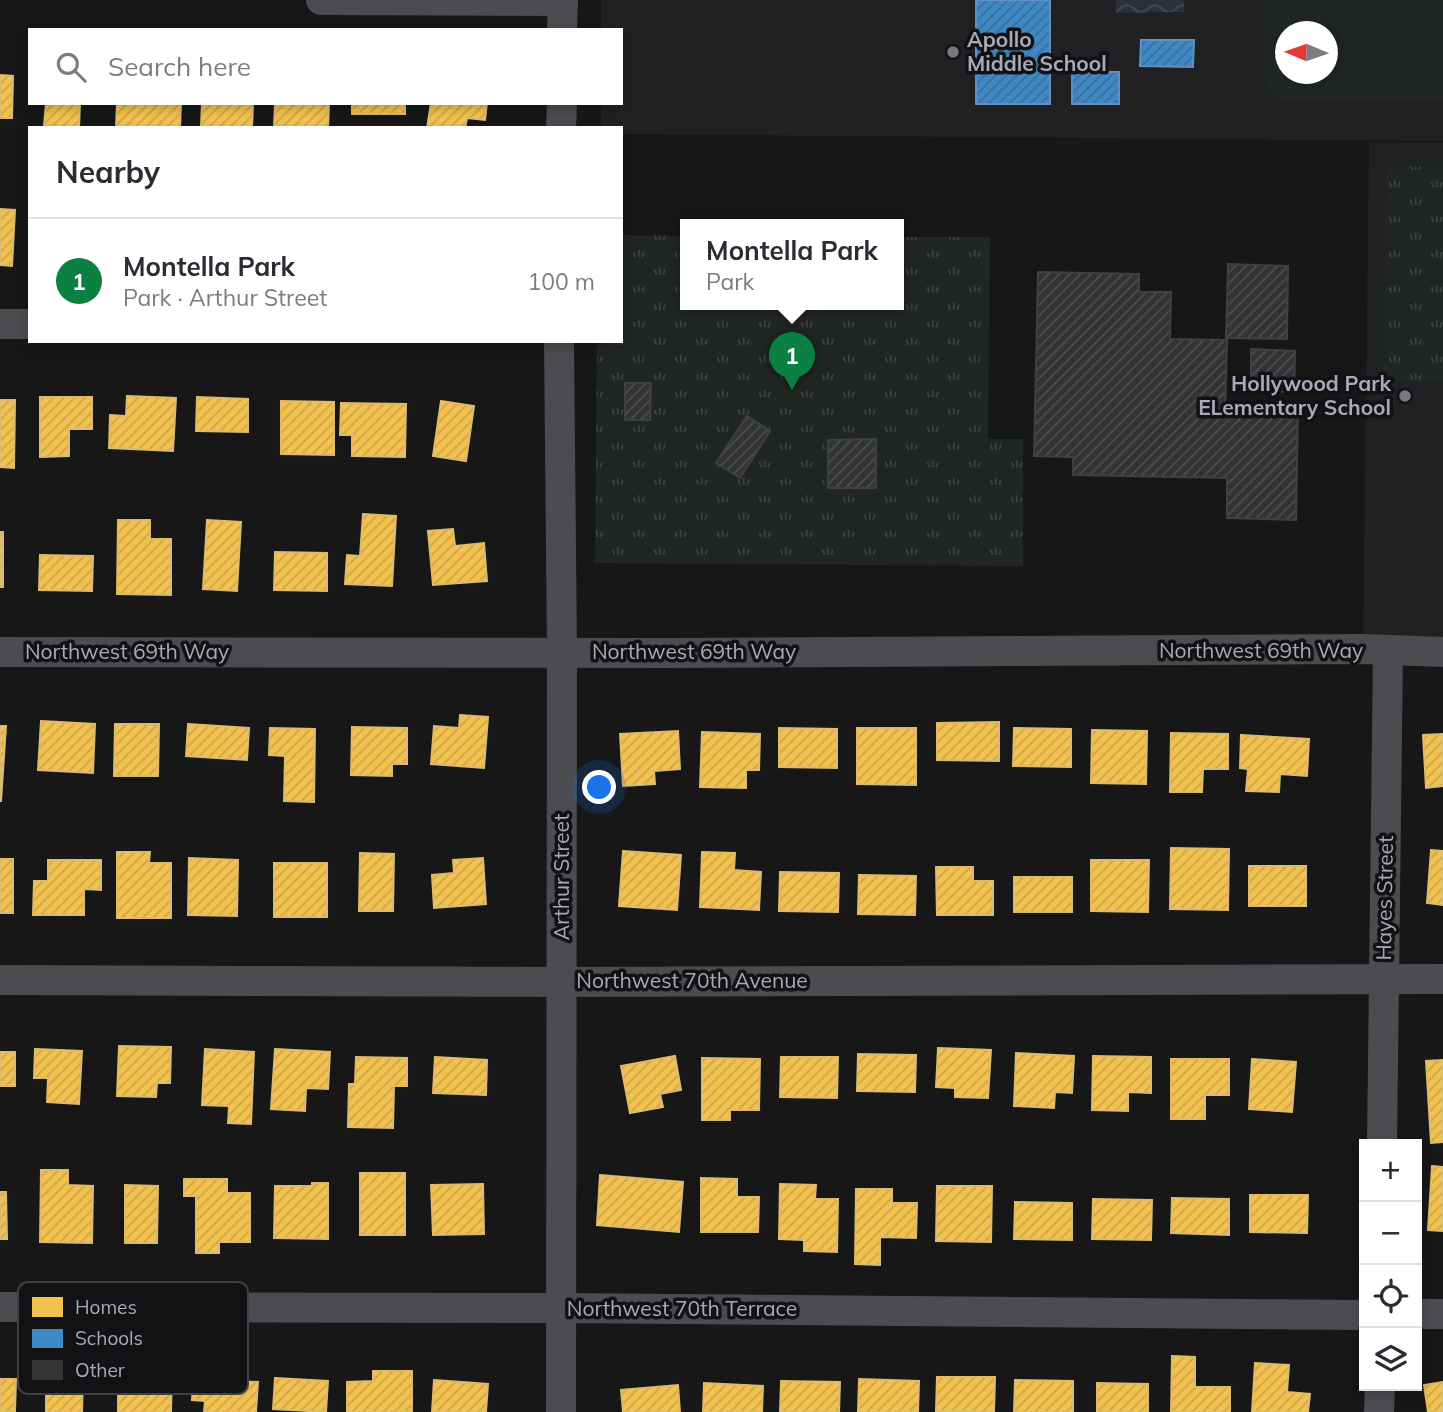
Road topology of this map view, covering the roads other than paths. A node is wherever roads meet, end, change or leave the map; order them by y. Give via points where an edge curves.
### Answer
1 (321, 0) edge
2 (562, 10) edge
3 (562, 105) edge
4 (561, 126) edge
5 (0, 324) edge
6 (28, 324) edge
7 (559, 343) edge
8 (1388, 651) junction
9 (0, 652) edge
10 (562, 652) junction
11 (1443, 652) edge
12 (1384, 979) junction
13 (1443, 979) edge
14 (0, 980) edge
15 (561, 982) junction
16 (1382, 1139) edge
17 (0, 1307) edge
18 (18, 1307) edge
19 (248, 1307) edge
20 (562, 1308) junction
21 (1422, 1314) edge
22 (1443, 1314) edge
23 (1359, 1315) edge
24 (1380, 1391) edge
25 (561, 1412) edge
26 (1379, 1412) edge

1 - 2 street
3 - 4 street
5 - 6 street
7 - 10 street, Arthur Street
8 - 10 street, Northwest 69th Way
8 - 11 street, Northwest 69th Way
8 - 12 street, Hayes Street
9 - 10 street, Northwest 69th Way
10 - 15 street, Arthur Street
12 - 13 street, Northwest 70th Avenue
12 - 15 street, Northwest 70th Avenue
12 - 16 street, Hayes Street
14 - 15 street, Northwest 70th Avenue
15 - 20 street, Arthur Street
17 - 18 street, Northwest 70th Terrace
19 - 20 street, Northwest 70th Terrace
20 - 23 street, Northwest 70th Terrace
20 - 25 street, Arthur Street
21 - 22 street
24 - 26 street

